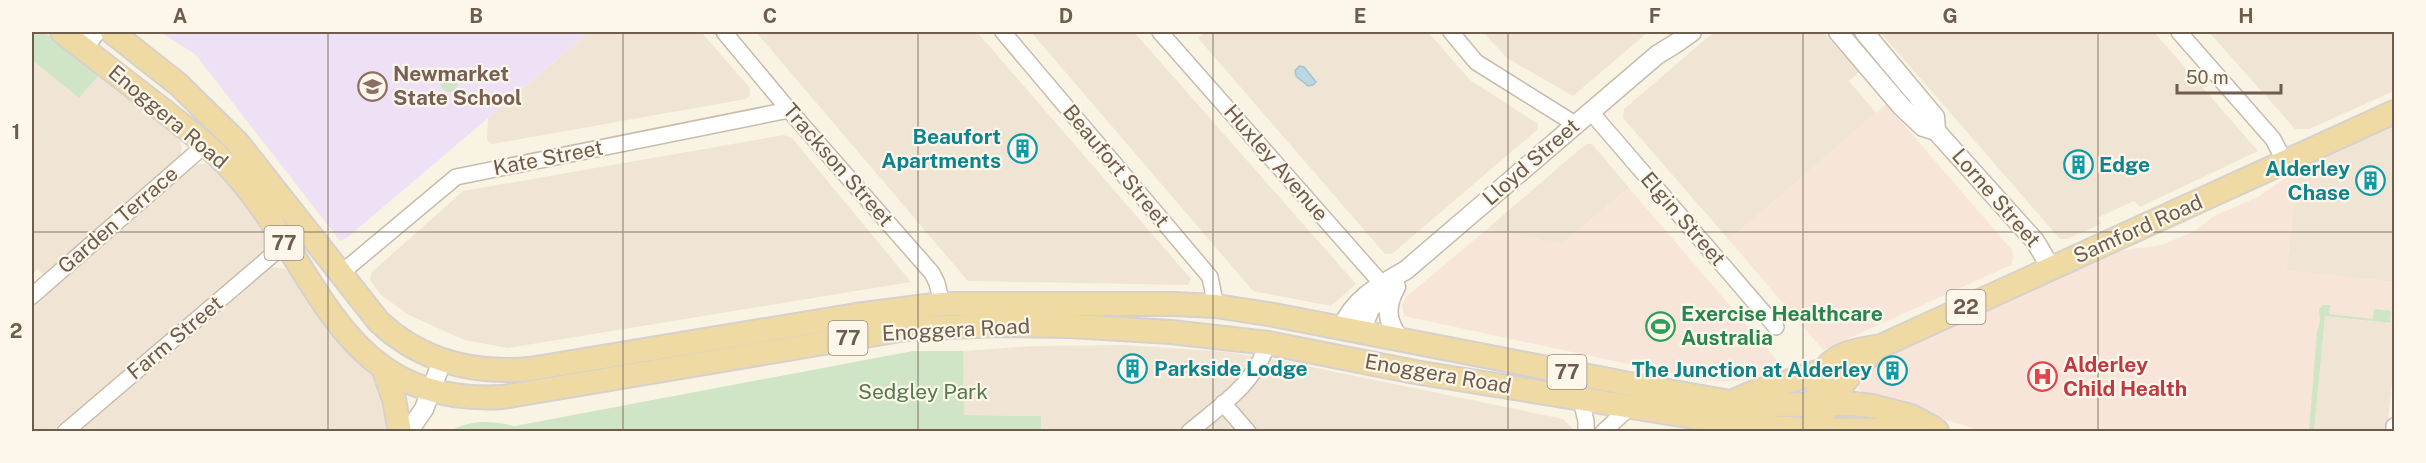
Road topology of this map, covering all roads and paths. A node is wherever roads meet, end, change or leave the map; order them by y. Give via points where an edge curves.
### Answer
1 (62, 32) edge
2 (112, 32) edge
3 (724, 32) edge
4 (1003, 32) edge
5 (1451, 32) edge
6 (1675, 32) edge
7 (1692, 32) edge
8 (1838, 32) edge
9 (1864, 32) edge
10 (2179, 32) edge
11 (1166, 34) edge
12 (88, 39) edge
13 (1657, 55) junction
14 (789, 110) junction
15 (1590, 111) junction
16 (2394, 112) edge
17 (1575, 124) junction
18 (1936, 131) junction
19 (206, 145) junction
20 (2285, 162) junction
21 (285, 244) junction
22 (2051, 268) junction
23 (340, 273) junction
24 (1387, 290) junction
25 (32, 296) edge
26 (942, 304) junction
27 (1216, 306) junction
28 (1274, 315) junction
29 (1776, 327) dead end
30 (1351, 330) junction
31 (1400, 339) junction
32 (1268, 343) junction
33 (1881, 346) junction
34 (1354, 359) junction
35 (442, 361) junction
36 (383, 368) junction
37 (1817, 389) junction
38 (432, 391) junction
39 (1581, 400) junction
40 (1734, 401) junction
41 (1223, 403) junction
42 (1630, 407) junction
43 (2394, 426) edge
44 (1752, 428) edge
45 (1807, 429) edge
46 (1939, 431) edge
47 (65, 432) edge
48 (400, 432) edge
49 (408, 432) edge
50 (1189, 432) edge
51 (1248, 432) edge
52 (1586, 432) edge
53 (1603, 432) edge
54 (2394, 432) edge

1 - 12 main road, Enoggera Road / 77
2 - 23 main road, Enoggera Road / 77 via 217,120
3 - 14 street, Trackson Street
4 - 27 street, Beaufort Street via 1210,277
5 - 17 street via 1476,62
6 - 13 street, Lloyd Street
7 - 13 street, Lloyd Street
8 - 18 street, Lorne Street via 1909,113 1923,127
9 - 18 street, Lorne Street via 1935,117
10 - 20 street via 2273,139
11 - 24 street, Huxley Avenue
12 - 19 main road, Enoggera Road / 77
13 - 15 street, Lloyd Street
14 - 23 street, Kate Street via 456,177
14 - 26 street, Trackson Street via 932,273
15 - 17 street, Lloyd Street
15 - 29 street, Elgin Street
16 - 20 main road, Samford Road / 22
17 - 24 street, Lloyd Street
18 - 22 street, Lorne Street via 2035,242
19 - 21 main road, Enoggera Road / 77 via 246,186
19 - 25 street, Garden Terrace
20 - 22 main road, Samford Road / 22
21 - 36 main road, Enoggera Road / 77 via 346,334
21 - 47 street, Farm Street
22 - 33 main road, Samford Road / 22
23 - 35 main road, Enoggera Road / 77 via 387,330
24 - 30 street, Lloyd Street via 1353,308
24 - 31 street, Lloyd Street via 1388,318
26 - 27 main road, Enoggera Road / 77
26 - 35 main road, Enoggera Road / 77 via 530,369 483,370
27 - 28 main road, Enoggera Road / 77
28 - 30 main road, Enoggera Road / 77
28 - 32 main road
30 - 31 main road, Enoggera Road / 77
30 - 34 main road
31 - 40 main road, Enoggera Road / 77
32 - 34 main road, Enoggera Road / 77
32 - 38 main road, Enoggera Road / 77 via 1120,328 964,325 873,334 503,397 475,398
32 - 41 street via 1254,375
33 - 37 main road, Samford Road / 22 via 1852,370
33 - 37 main road, Samford Road / 22 via 1857,349 1832,362
34 - 39 main road, Enoggera Road / 77
35 - 38 street
36 - 38 main road, Enoggera Road / 77
36 - 48 main road
37 - 40 main road
37 - 40 main road, Enoggera Road / 77 via 1764,406
37 - 45 main road, Samford Road / 22 via 1822,418
37 - 46 main road, Enoggera Road via 1854,404 1915,418
38 - 49 street
39 - 42 main road, Enoggera Road / 77
39 - 52 street
41 - 50 street
41 - 51 street
42 - 44 main road, Enoggera Road / 77
42 - 53 street
43 - 54 street
44 - 45 main road, Enoggera Road / 77
45 - 46 main road, Enoggera Road

